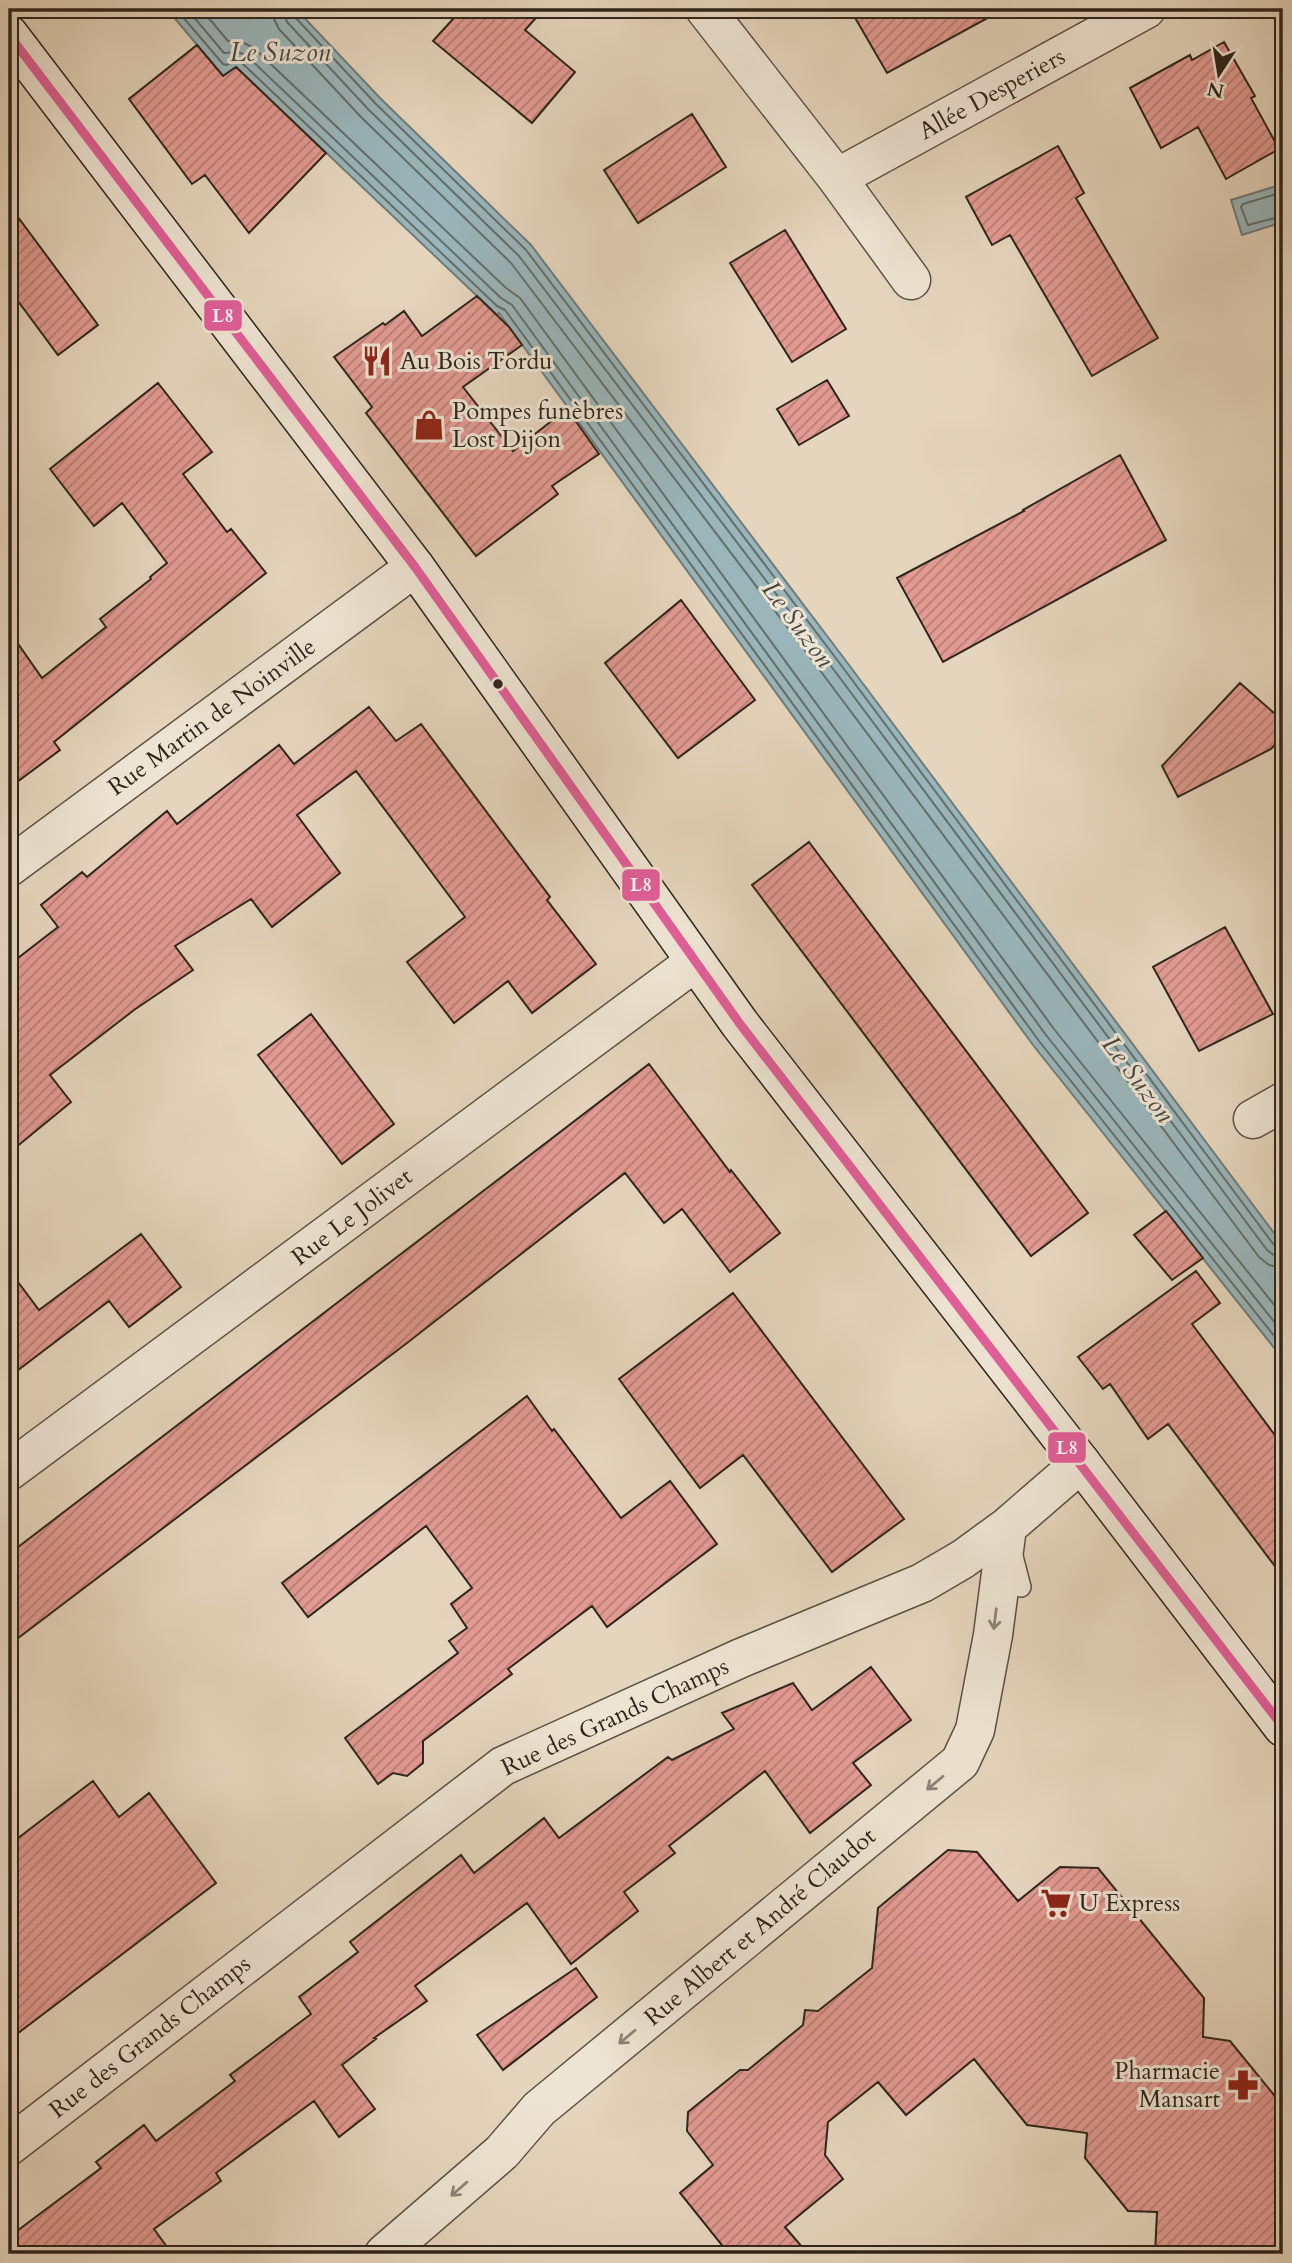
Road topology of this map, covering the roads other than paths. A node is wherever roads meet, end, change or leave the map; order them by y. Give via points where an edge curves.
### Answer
1 (705, 9) edge
2 (1146, 9) edge
3 (9, 35) edge
4 (838, 178) junction
5 (911, 280) dead end
6 (415, 566) junction
7 (9, 867) edge
8 (695, 962) junction
9 (1081, 1463) junction
10 (9, 1471) edge
11 (1007, 1527) junction
12 (1021, 1587) dead end
13 (1283, 1727) edge
14 (9, 2146) edge
15 (384, 2254) edge

1 - 4 street
2 - 4 street, Allée Desperiers
3 - 6 street
4 - 5 street
6 - 7 street, Rue Martin de Noinville
6 - 8 street
8 - 9 street
8 - 10 street, Rue Le Jolivet
9 - 11 street, Rue des Grands Champs
9 - 13 street
11 - 12 lane
11 - 14 street, Rue des Grands Champs via 922,1583 741,1658 503,1766
11 -> 15 street, Rue Albert et André Claudot via 975,1730 960,1762 539,2109 502,2152

